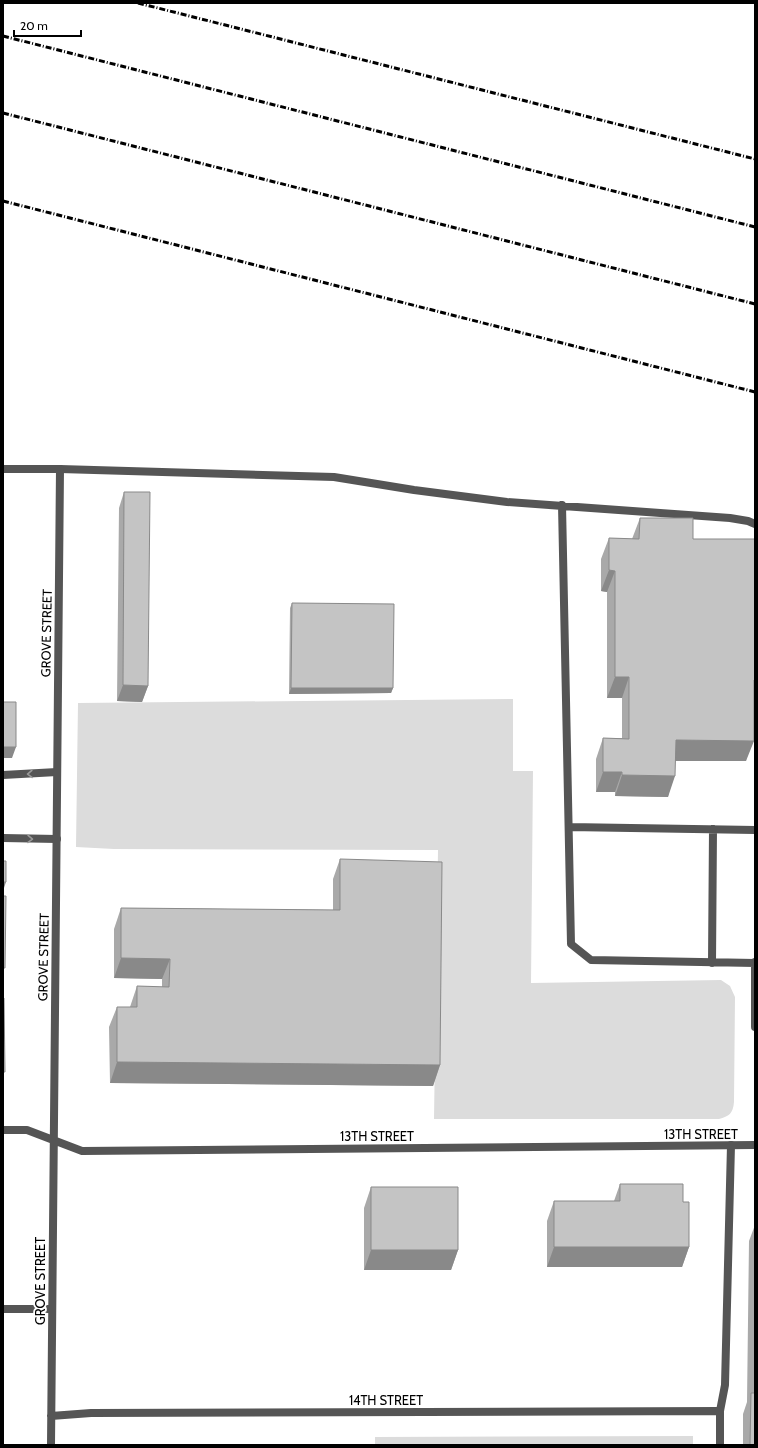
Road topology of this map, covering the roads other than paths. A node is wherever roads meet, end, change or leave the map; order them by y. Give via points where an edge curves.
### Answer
1 (60, 469) junction
2 (3, 470) edge
3 (562, 505) junction
4 (755, 524) edge
5 (57, 772) junction
6 (3, 775) edge
7 (569, 827) junction
8 (713, 829) junction
9 (755, 830) edge
10 (3, 838) edge
11 (56, 839) junction
12 (712, 963) junction
13 (755, 963) edge
14 (755, 1027) edge
15 (3, 1130) edge
16 (54, 1141) junction
17 (731, 1145) junction
18 (755, 1145) edge
19 (3, 1309) edge
20 (52, 1309) junction
21 (720, 1411) junction
22 (51, 1416) junction
23 (51, 1445) edge
24 (720, 1445) edge

1 - 2 street
1 - 3 street via 334,477 507,502
1 - 5 street, GROVE STREET
3 - 4 street via 730,518
3 - 7 street
5 -> 6 street
5 - 11 street, GROVE STREET
7 - 8 street
7 - 12 street via 571,944 591,960
8 - 9 street
8 - 12 street
10 -> 11 street
11 - 16 street, GROVE STREET
12 - 13 street
13 - 14 street
15 - 16 street, 13TH STREET via 27,1130
16 - 17 street, 13TH STREET via 82,1151
16 - 20 street, GROVE STREET
17 - 18 street, 13TH STREET
17 - 21 street via 725,1385
19 - 20 street
20 - 22 street, GROVE STREET
21 - 22 street, 14TH STREET via 91,1413
21 - 24 street
22 - 23 street, GROVE STREET

